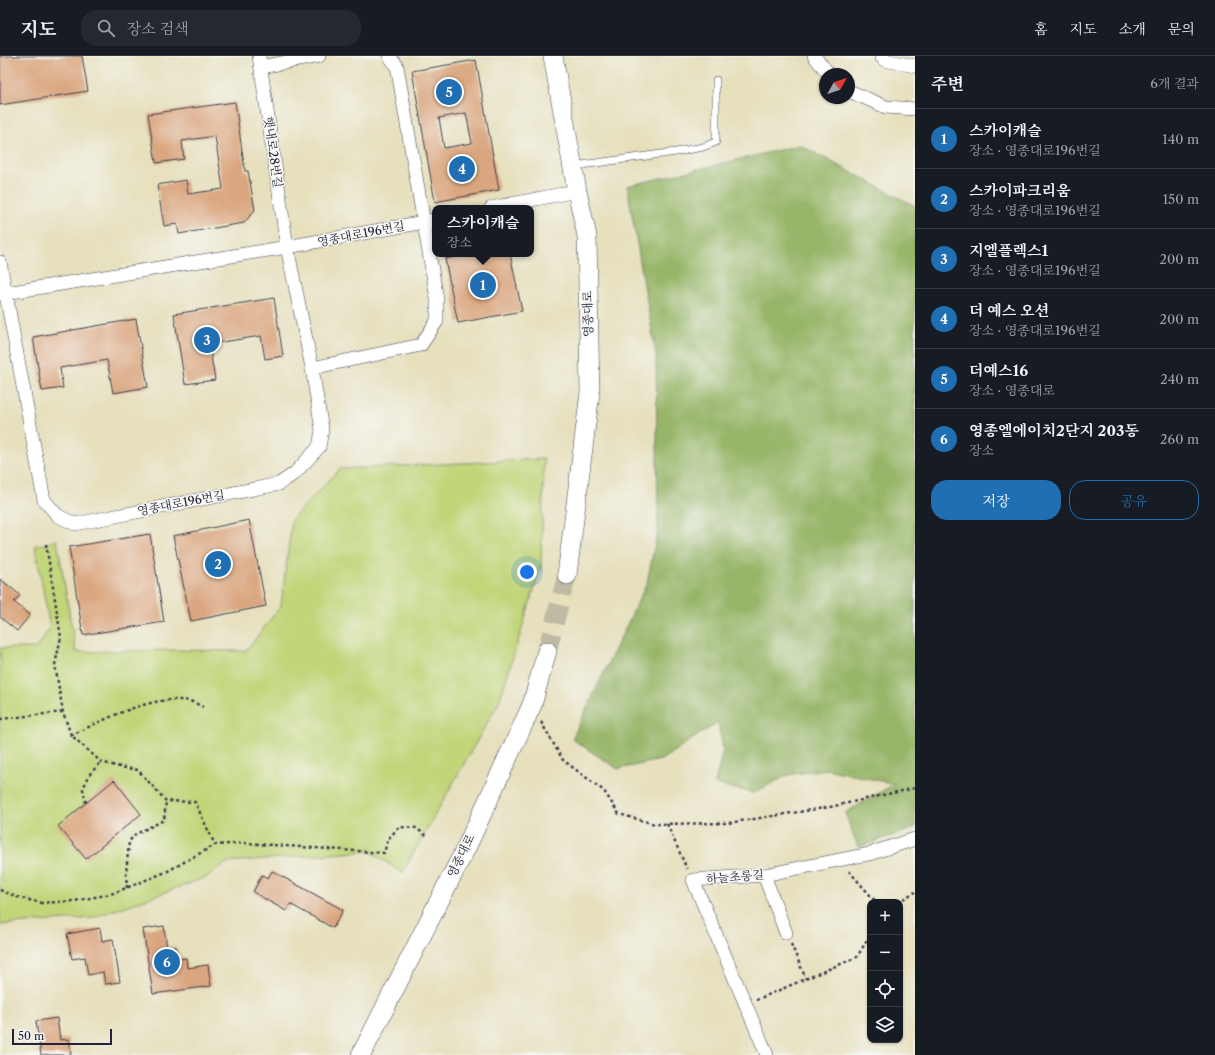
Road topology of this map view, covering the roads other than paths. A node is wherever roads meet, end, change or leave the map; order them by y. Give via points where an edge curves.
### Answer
1 (319, 56) edge
2 (389, 56) edge
3 (553, 56) edge
4 (814, 56) edge
5 (881, 56) edge
6 (260, 62) edge
7 (915, 66) edge
8 (824, 68) edge
9 (716, 80) dead end
10 (855, 94) edge
11 (915, 109) edge
12 (572, 167) junction
13 (577, 191) junction
14 (506, 205) edge
15 (430, 221) edge
16 (432, 243) edge
17 (287, 247) junction
18 (433, 257) edge
19 (0, 262) edge
20 (3, 294) edge
21 (312, 368) junction
22 (567, 575) tunnel mouth
23 (547, 651) tunnel mouth
24 (915, 840) edge
25 (764, 875) junction
26 (786, 933) road end
27 (361, 1055) edge
28 (767, 1055) edge

1 - 6 street
2 - 15 street via 397,66
3 - 12 main road, 영종대로
4 - 8 street
5 - 7 street via 884,60
6 - 17 street, 햇내로28번길
9 - 12 lane via 716,142 676,152
10 - 11 street via 886,107
12 - 13 main road, 영종대로
13 - 14 street
13 - 22 main road, 영종대로 via 587,236 590,392
15 - 16 street
15 - 17 street, 영종대로196번길
17 - 20 street, 영종대로196번길
17 - 21 street, 영종대로196번길
18 - 21 street via 437,322 421,345
19 - 20 street
20 - 21 street, 영종대로196번길 via 44,500 58,516 75,524 279,484 295,473 319,447 322,430
23 - 27 main road, 영종대로 via 532,705 467,846
24 - 25 street, 하늘초롱길 via 869,854
25 - 26 street
25 - 28 street, 하늘초롱길 via 693,880

